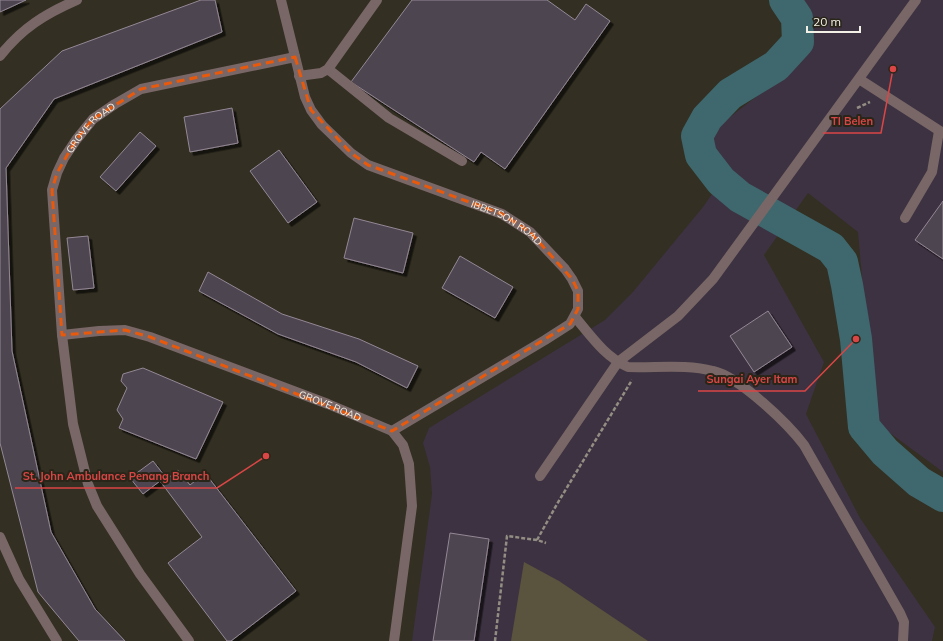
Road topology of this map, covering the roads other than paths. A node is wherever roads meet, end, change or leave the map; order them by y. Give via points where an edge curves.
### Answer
1 (77, 0) edge
2 (280, 0) edge
3 (377, 0) edge
4 (916, 0) edge
5 (0, 56) edge
6 (295, 57) junction
7 (328, 69) junction
8 (299, 76) junction
9 (859, 79) junction
10 (941, 132) edge
11 (462, 161) dead end
12 (905, 218) dead end
13 (575, 317) junction
14 (62, 336) junction
15 (618, 362) junction
16 (392, 431) junction
17 (540, 476) dead end
18 (0, 537) edge
19 (57, 641) edge
20 (189, 641) edge
21 (394, 641) edge
22 (902, 641) edge

1 - 5 street via 49,12 31,24 13,39
2 - 6 street, IBBETSON ROAD
3 - 7 street
4 - 9 street
6 - 8 street, IBBETSON ROAD
6 - 14 street, GROVE ROAD via 141,89 93,119 76,140 56,173 52,190
7 - 8 street via 321,73
7 - 11 street via 389,118
8 - 13 street, IBBETSON ROAD via 311,110 322,125 351,153 368,165 502,214 530,232 551,252 572,279 578,291 579,302
9 - 10 street
9 - 15 street via 714,279 678,316
10 - 12 street via 932,172
13 - 15 street via 607,354
13 - 16 street via 570,324 545,340
14 - 16 street, GROVE ROAD via 125,330 150,336
14 - 20 street, GROVE ROAD via 73,424 88,484 97,506 140,574
15 - 17 street
15 - 22 street via 628,367 714,371 748,390 796,434 900,613 904,622
16 - 21 street via 403,446 409,464 412,506
18 - 19 street via 20,579

